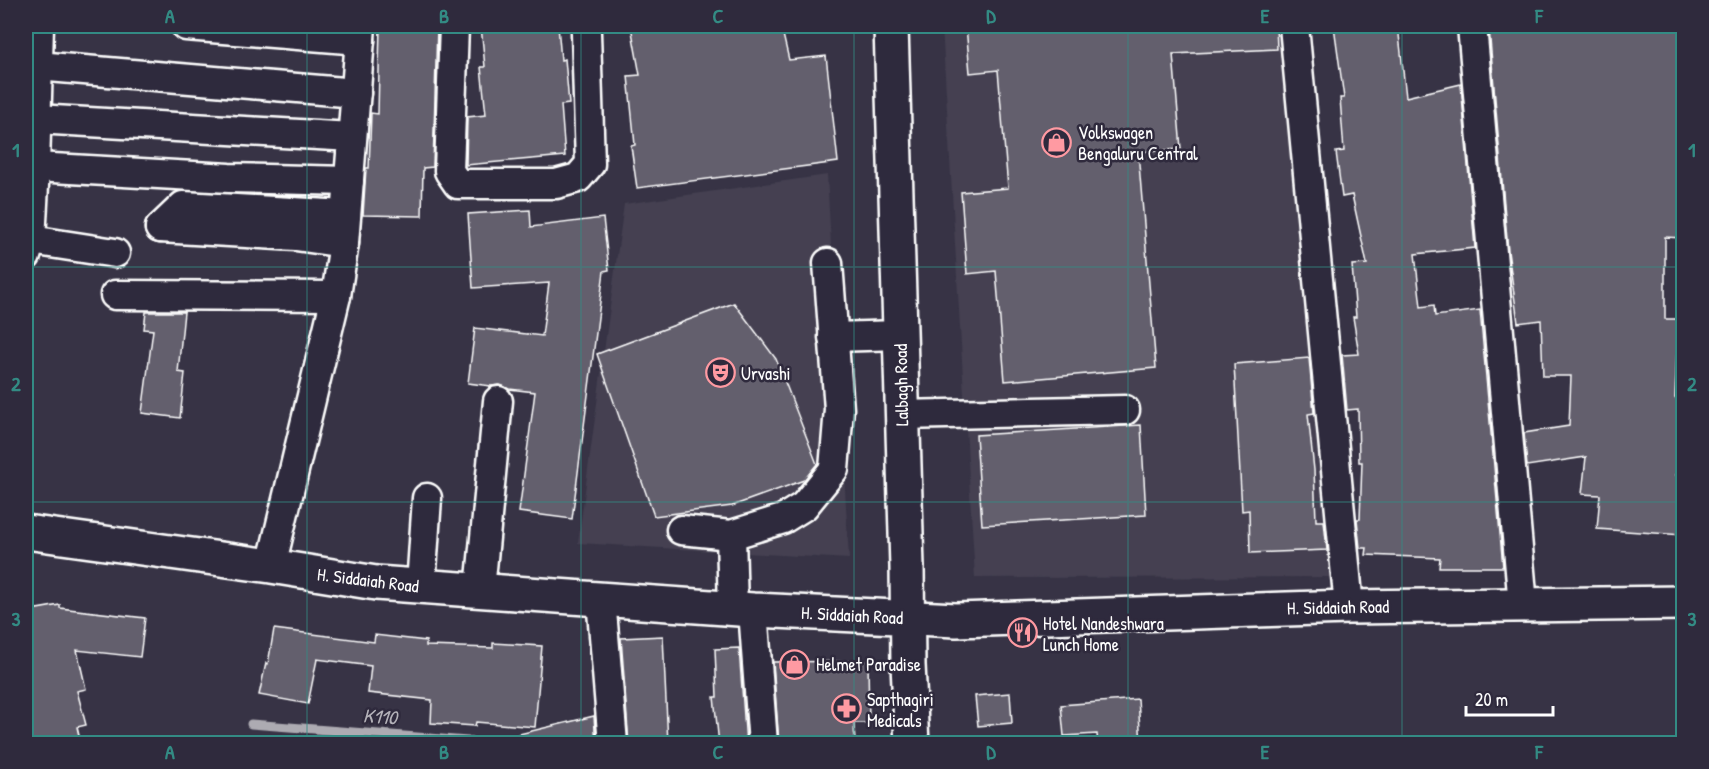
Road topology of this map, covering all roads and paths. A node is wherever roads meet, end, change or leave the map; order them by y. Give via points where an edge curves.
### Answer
1 (39, 26) edge
2 (186, 26) edge
3 (454, 26) edge
4 (891, 26) edge
5 (1294, 26) edge
6 (1472, 26) edge
7 (360, 33) edge
8 (586, 33) dead end
9 (37, 66) junction
10 (356, 93) junction
11 (36, 119) junction
12 (352, 137) junction
13 (35, 167) junction
14 (349, 181) junction
15 (29, 204) edge
16 (346, 215) junction
17 (344, 243) junction
18 (28, 248) edge
19 (115, 253) dead end
20 (828, 262) dead end
21 (115, 295) dead end
22 (336, 296) junction
23 (900, 335) junction
24 (833, 337) junction
25 (498, 401) dead end
26 (1125, 410) dead end
27 (901, 415) junction
28 (427, 498) dead end
29 (681, 530) dead end
30 (26, 532) edge
31 (731, 535) junction
32 (271, 566) junction
33 (421, 586) junction
34 (480, 590) junction
35 (601, 599) junction
36 (1683, 603) edge
37 (1523, 605) junction
38 (1349, 607) junction
39 (743, 610) junction
40 (907, 618) junction
41 (613, 744) edge
42 (763, 744) edge
43 (912, 744) edge

1 - 9 street
2 - 7 street
3 - 8 street via 449,171 458,184 556,184 579,178 590,164
4 - 23 main road, Lalbagh Road
5 - 38 street
6 - 37 street
7 - 10 street
9 - 10 street
9 - 11 street
10 - 12 street
11 - 12 street
11 - 13 street
12 - 14 street
13 - 14 street
13 - 15 street
14 - 16 street
15 - 18 street
16 - 17 street
16 - 17 street via 183,206 160,228 296,236
17 - 22 street
18 - 19 street
20 - 24 street
21 - 22 street
22 - 32 street
23 - 24 street
23 - 27 main road, Lalbagh Road
24 - 31 street via 839,409 834,469 804,506 783,519
25 - 34 street
26 - 27 street
27 - 40 main road, Lalbagh Road
28 - 33 street
29 - 31 street
30 - 32 main road, H. Siddaiah Road
31 - 39 street
32 - 33 main road, H. Siddaiah Road
33 - 34 main road, H. Siddaiah Road
34 - 35 main road, H. Siddaiah Road
35 - 39 main road, H. Siddaiah Road
35 - 41 street
36 - 37 main road, H. Siddaiah Road
37 - 38 main road, H. Siddaiah Road
38 - 40 main road, H. Siddaiah Road via 956,620
39 - 40 main road, H. Siddaiah Road
39 - 42 street
40 - 43 main road, Lalbagh Road

